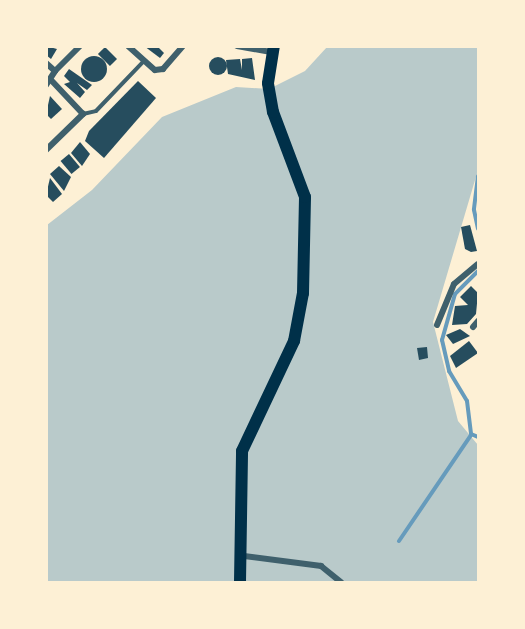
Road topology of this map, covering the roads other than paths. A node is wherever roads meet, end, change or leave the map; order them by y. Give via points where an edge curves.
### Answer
1 (80, 46) edge
2 (128, 46) edge
3 (183, 46) edge
4 (237, 46) edge
5 (273, 49) edge
6 (144, 61) junction
7 (46, 63) edge
8 (55, 71) junction
9 (49, 83) edge
10 (83, 114) junction
11 (46, 150) edge
12 (478, 264) edge
13 (478, 321) edge
14 (436, 325) dead end
15 (473, 327) dead end
16 (244, 556) junction
17 (240, 582) edge
18 (341, 582) edge

1 - 8 street
2 - 6 street
3 - 6 street via 164,69
4 - 5 street
5 - 16 main road via 268,83 273,112 305,197 303,293 294,341 242,451
6 - 10 lane via 96,111
7 - 8 street
8 - 9 street
9 - 10 street
10 - 11 street
12 - 14 street via 454,284
13 - 15 street
16 - 17 main road
16 - 18 street via 321,566

